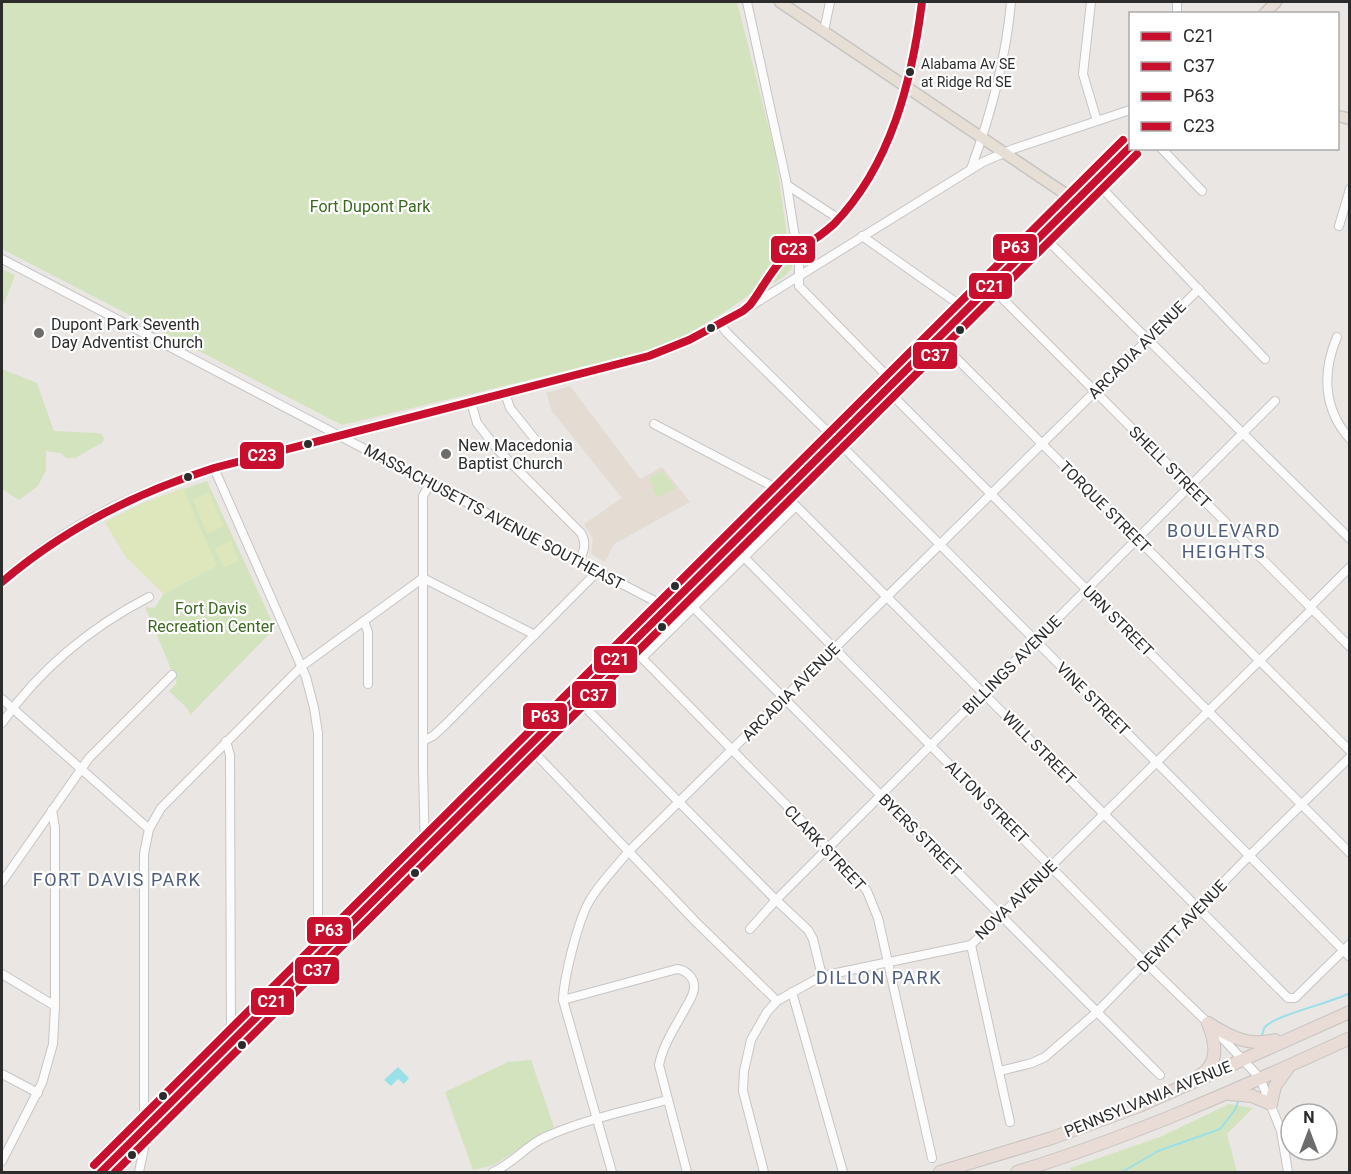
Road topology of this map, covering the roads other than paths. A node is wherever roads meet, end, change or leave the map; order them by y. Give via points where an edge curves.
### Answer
1 (747, 2) edge
2 (780, 2) edge
3 (830, 2) edge
4 (922, 2) edge
5 (1011, 2) edge
6 (1091, 2) edge
7 (824, 31) junction
8 (906, 87) junction
9 (1129, 111) edge
10 (1097, 121) junction
11 (982, 138) junction
12 (1129, 149) edge
13 (1163, 150) edge
14 (1003, 153) junction
15 (971, 169) junction
16 (1095, 182) junction
17 (787, 185) junction
18 (1350, 189) edge
19 (1202, 191) dead end
20 (1076, 201) junction
21 (838, 219) junction
22 (1340, 226) dead end
23 (1042, 235) junction
24 (862, 236) junction
25 (796, 249) junction
26 (2, 259) edge
27 (798, 275) junction
28 (990, 286) junction
29 (1199, 289) junction
30 (749, 307) junction
31 (967, 310) junction
32 (720, 324) junction
33 (1337, 337) dead end
34 (937, 339) junction
35 (1148, 339) junction
36 (1266, 359) dead end
37 (890, 386) junction
38 (1094, 392) junction
39 (505, 393) junction
40 (1275, 401) dead end
41 (471, 402) junction
42 (654, 424) dead end
43 (1243, 434) junction
44 (339, 436) junction
45 (1350, 439) edge
46 (836, 440) junction
47 (1042, 444) junction
48 (542, 448) dead end
49 (214, 468) junction
50 (430, 484) junction
51 (1190, 487) junction
52 (783, 493) junction
53 (992, 494) junction
54 (795, 506) junction
55 (1350, 538) edge
56 (1138, 539) junction
57 (730, 544) junction
58 (940, 545) junction
59 (743, 557) junction
60 (579, 561) junction
61 (1350, 567) edge
62 (598, 571) junction
63 (423, 578) junction
64 (2, 582) edge
65 (1087, 590) junction
66 (681, 595) junction
67 (149, 597) dead end
68 (887, 597) junction
69 (694, 607) junction
70 (668, 608) junction
71 (1311, 608) junction
72 (364, 621) junction
73 (535, 635) junction
74 (1036, 641) junction
75 (1350, 647) edge
76 (834, 649) junction
77 (1260, 661) junction
78 (302, 666) junction
79 (172, 675) dead end
80 (368, 684) dead end
81 (984, 693) junction
82 (784, 698) junction
83 (2, 699) edge
84 (577, 699) junction
85 (13, 709) junction
86 (1208, 712) junction
87 (2, 723) edge
88 (226, 741) junction
89 (423, 741) junction
90 (931, 746) junction
91 (528, 747) junction
92 (731, 750) junction
93 (1350, 751) edge
94 (1350, 757) edge
95 (1156, 763) junction
96 (81, 769) junction
97 (881, 795) junction
98 (679, 801) junction
99 (1301, 805) junction
100 (51, 810) junction
101 (1105, 813) junction
102 (149, 829) junction
103 (828, 848) junction
104 (425, 850) junction
105 (628, 852) junction
106 (1350, 853) edge
107 (1249, 856) junction
108 (1050, 867) junction
109 (2, 882) edge
110 (776, 900) junction
111 (1198, 909) junction
112 (1001, 915) junction
113 (750, 929) dead end
114 (971, 945) junction
115 (324, 951) junction
116 (1347, 951) edge
117 (888, 963) junction
118 (1146, 963) junction
119 (2, 974) edge
120 (822, 976) junction
121 (792, 992) junction
122 (563, 1000) junction
123 (777, 1001) junction
124 (55, 1006) junction
125 (1097, 1012) junction
126 (1344, 1014) edge
127 (1208, 1023) junction
128 (1350, 1038) edge
129 (231, 1042) junction
130 (1242, 1060) junction
131 (1290, 1066) junction
132 (1000, 1071) junction
133 (2, 1074) edge
134 (1160, 1075) dead end
135 (1260, 1078) junction
136 (1180, 1088) junction
137 (38, 1093) junction
138 (1226, 1094) junction
139 (667, 1100) junction
140 (1271, 1104) junction
141 (597, 1119) junction
142 (1010, 1122) dead end
143 (143, 1131) junction
144 (932, 1158) dead end
145 (2, 1161) edge
146 (102, 1172) edge
147 (139, 1173) edge
148 (493, 1173) edge
149 (612, 1173) edge
150 (687, 1173) edge
151 (764, 1173) edge
152 (843, 1173) edge
153 (940, 1173) edge
154 (1017, 1173) edge
155 (1288, 1173) edge

1 - 17 street
2 - 7 main road
3 - 7 street
4 - 8 street
5 - 11 street via 1001,74
6 - 10 street via 1083,74
7 - 8 main road
8 - 11 main road
8 - 21 street via 875,164
9 - 10 street
10 - 14 street
11 - 14 main road
11 - 15 street
12 - 16 main road
13 - 19 street
14 - 15 street
14 - 20 main road
15 - 24 street
16 - 20 main road
16 - 29 street
17 - 21 street
17 - 25 street
18 - 22 street
20 - 23 main road
21 - 25 street
23 - 28 main road
23 - 35 street
24 - 27 street
24 - 31 street
25 - 27 street
25 - 30 street via 787,255
26 - 44 street, MASSACHUSETTS AVENUE SOUTHEAST
27 - 30 street
27 - 37 street, URN STREET via 799,286 886,375
28 - 31 main road
28 - 38 street, SHELL STREET
29 - 35 street, ARCADIA AVENUE
29 - 36 street
30 - 32 street
31 - 34 main road
32 - 39 street via 649,356
32 - 46 street, VINE STREET
33 - 45 street via 1328,368 1328,397 1338,425
34 - 37 main road
34 - 47 street, TORQUE STREET
35 - 38 street, ARCADIA AVENUE
35 - 43 street
37 - 46 main road
37 - 53 street, URN STREET via 892,395
38 - 47 street, ARCADIA AVENUE
38 - 51 street, SHELL STREET
39 - 41 street
39 - 48 street via 510,408
40 - 43 street, BILLINGS AVENUE
41 - 44 street
41 - 60 street via 477,423 498,450 581,533 585,541
42 - 52 street, WILL STREET
43 - 51 street, BILLINGS AVENUE
43 - 55 street
44 - 49 street
44 - 50 street, MASSACHUSETTS AVENUE SOUTHEAST
46 - 52 main road
46 - 58 street, VINE STREET
47 - 53 street, ARCADIA AVENUE
47 - 56 street, TORQUE STREET
49 - 64 street via 162,485 104,511 56,540
49 - 78 street
50 - 60 street, MASSACHUSETTS AVENUE SOUTHEAST
50 - 63 street via 423,496
51 - 56 street, BILLINGS AVENUE
51 - 71 street, SHELL STREET
52 - 54 street, WILL STREET
52 - 57 main road
53 - 58 street, ARCADIA AVENUE
53 - 65 street, URN STREET
54 - 59 street
54 - 68 street, WILL STREET
56 - 65 street, BILLINGS AVENUE
56 - 77 street, TORQUE STREET
57 - 59 street, ALTON STREET
57 - 66 main road
58 - 68 street, ARCADIA AVENUE
58 - 74 street, VINE STREET
59 - 69 street
59 - 76 street, ALTON STREET
60 - 62 street, MASSACHUSETTS AVENUE SOUTHEAST
61 - 71 street, NOVA AVENUE
62 - 70 street, MASSACHUSETTS AVENUE SOUTHEAST
62 - 73 street
63 - 72 street
63 - 73 street
63 - 89 street
65 - 74 street, BILLINGS AVENUE
65 - 86 street, URN STREET
66 - 69 street, BYERS STREET
66 - 70 main road
67 - 85 street via 111,618 78,643
68 - 76 street, ARCADIA AVENUE
68 - 81 street, WILL STREET
69 - 82 street, BYERS STREET
69 - 92 street, CLARK STREET via 642,658
70 - 84 main road
71 - 75 street, SHELL STREET
71 - 77 street, NOVA AVENUE
72 - 78 street
72 - 80 street via 368,632
73 - 89 street via 445,725
74 - 81 street, BILLINGS AVENUE
74 - 95 street, VINE STREET
76 - 82 street, ARCADIA AVENUE
76 - 90 street, ALTON STREET
77 - 86 street, NOVA AVENUE
77 - 93 street, TORQUE STREET
78 - 88 street
78 - 115 street via 318,733 318,939
79 - 96 street
81 - 90 street, BILLINGS AVENUE
81 - 101 street, WILL STREET
82 - 92 street, ARCADIA AVENUE
82 - 97 street, BYERS STREET
83 - 85 street
84 - 91 main road
84 - 98 street
85 - 87 street
85 - 96 street
86 - 95 street, NOVA AVENUE
86 - 99 street, URN STREET
88 - 102 street via 171,796
88 - 129 street via 230,755
89 - 104 street
90 - 97 street, BILLINGS AVENUE
90 - 108 street, ALTON STREET
91 - 104 main road
91 - 105 street
92 - 98 street, ARCADIA AVENUE
92 - 103 street, CLARK STREET
94 - 99 street, DEWITT AVENUE
95 - 101 street, NOVA AVENUE
95 - 107 street, VINE STREET
96 - 100 street
96 - 102 street
97 - 103 street, BILLINGS AVENUE
97 - 112 street, BYERS STREET
98 - 105 street, ARCADIA AVENUE
98 - 110 street
99 - 106 street, URN STREET
99 - 107 street, DEWITT AVENUE
100 - 109 street
100 - 124 street via 55,828
101 - 108 street, NOVA AVENUE
101 - 111 street, WILL STREET
102 - 143 street via 144,854
103 - 110 street, BILLINGS AVENUE
103 - 117 street, CLARK STREET via 867,891
104 - 115 main road
105 - 122 street, ARCADIA AVENUE via 587,906 566,976
105 - 123 street
107 - 111 street, DEWITT AVENUE
107 - 116 street, VINE STREET
108 - 112 street, NOVA AVENUE
108 - 118 street, ALTON STREET
110 - 113 street, BILLINGS AVENUE
110 - 120 street via 808,930
111 - 116 street, WILL STREET via 1288,998 1295,998
111 - 118 street, DEWITT AVENUE
112 - 114 street, NOVA AVENUE
112 - 125 street, BYERS STREET
114 - 117 street, NOVA AVENUE
114 - 132 street
115 - 129 main road
117 - 120 street, NOVA AVENUE
117 - 144 street, CLARK STREET
118 - 125 street, DEWITT AVENUE
118 - 127 street, ALTON STREET
119 - 124 street
120 - 121 street, NOVA AVENUE
121 - 123 street, NOVA AVENUE
121 - 152 street
122 - 139 street via 677,969 691,976 691,998 661,1052 659,1065
122 - 141 street, ARCADIA AVENUE
123 - 151 street, NOVA AVENUE via 751,1040 744,1071 743,1091
124 - 137 street via 52,1051
125 - 132 street, DEWITT AVENUE via 1045,1057
125 - 134 street, BYERS STREET
126 - 127 highway via 1260,1043 1235,1039
126 - 130 highway, PENNSYLVANIA AVENUE
127 - 130 street, ALTON STREET
127 - 136 highway via 1216,1047 1213,1060 1204,1074
128 - 131 highway, PENNSYLVANIA AVENUE
129 - 143 main road
130 - 135 street, ALTON STREET
130 - 136 highway, PENNSYLVANIA AVENUE
131 - 135 highway, PENNSYLVANIA AVENUE
131 - 140 highway via 1275,1086
132 - 142 street
133 - 137 street
135 - 138 highway, PENNSYLVANIA AVENUE
135 - 140 street
136 - 153 highway, PENNSYLVANIA AVENUE via 1052,1138
137 - 145 street
138 - 140 highway via 1252,1096
138 - 154 highway, PENNSYLVANIA AVENUE
139 - 141 street
139 - 150 street
140 - 155 street via 1281,1131
141 - 148 street via 540,1139
141 - 149 street, ARCADIA AVENUE
143 - 146 main road
143 - 147 street

